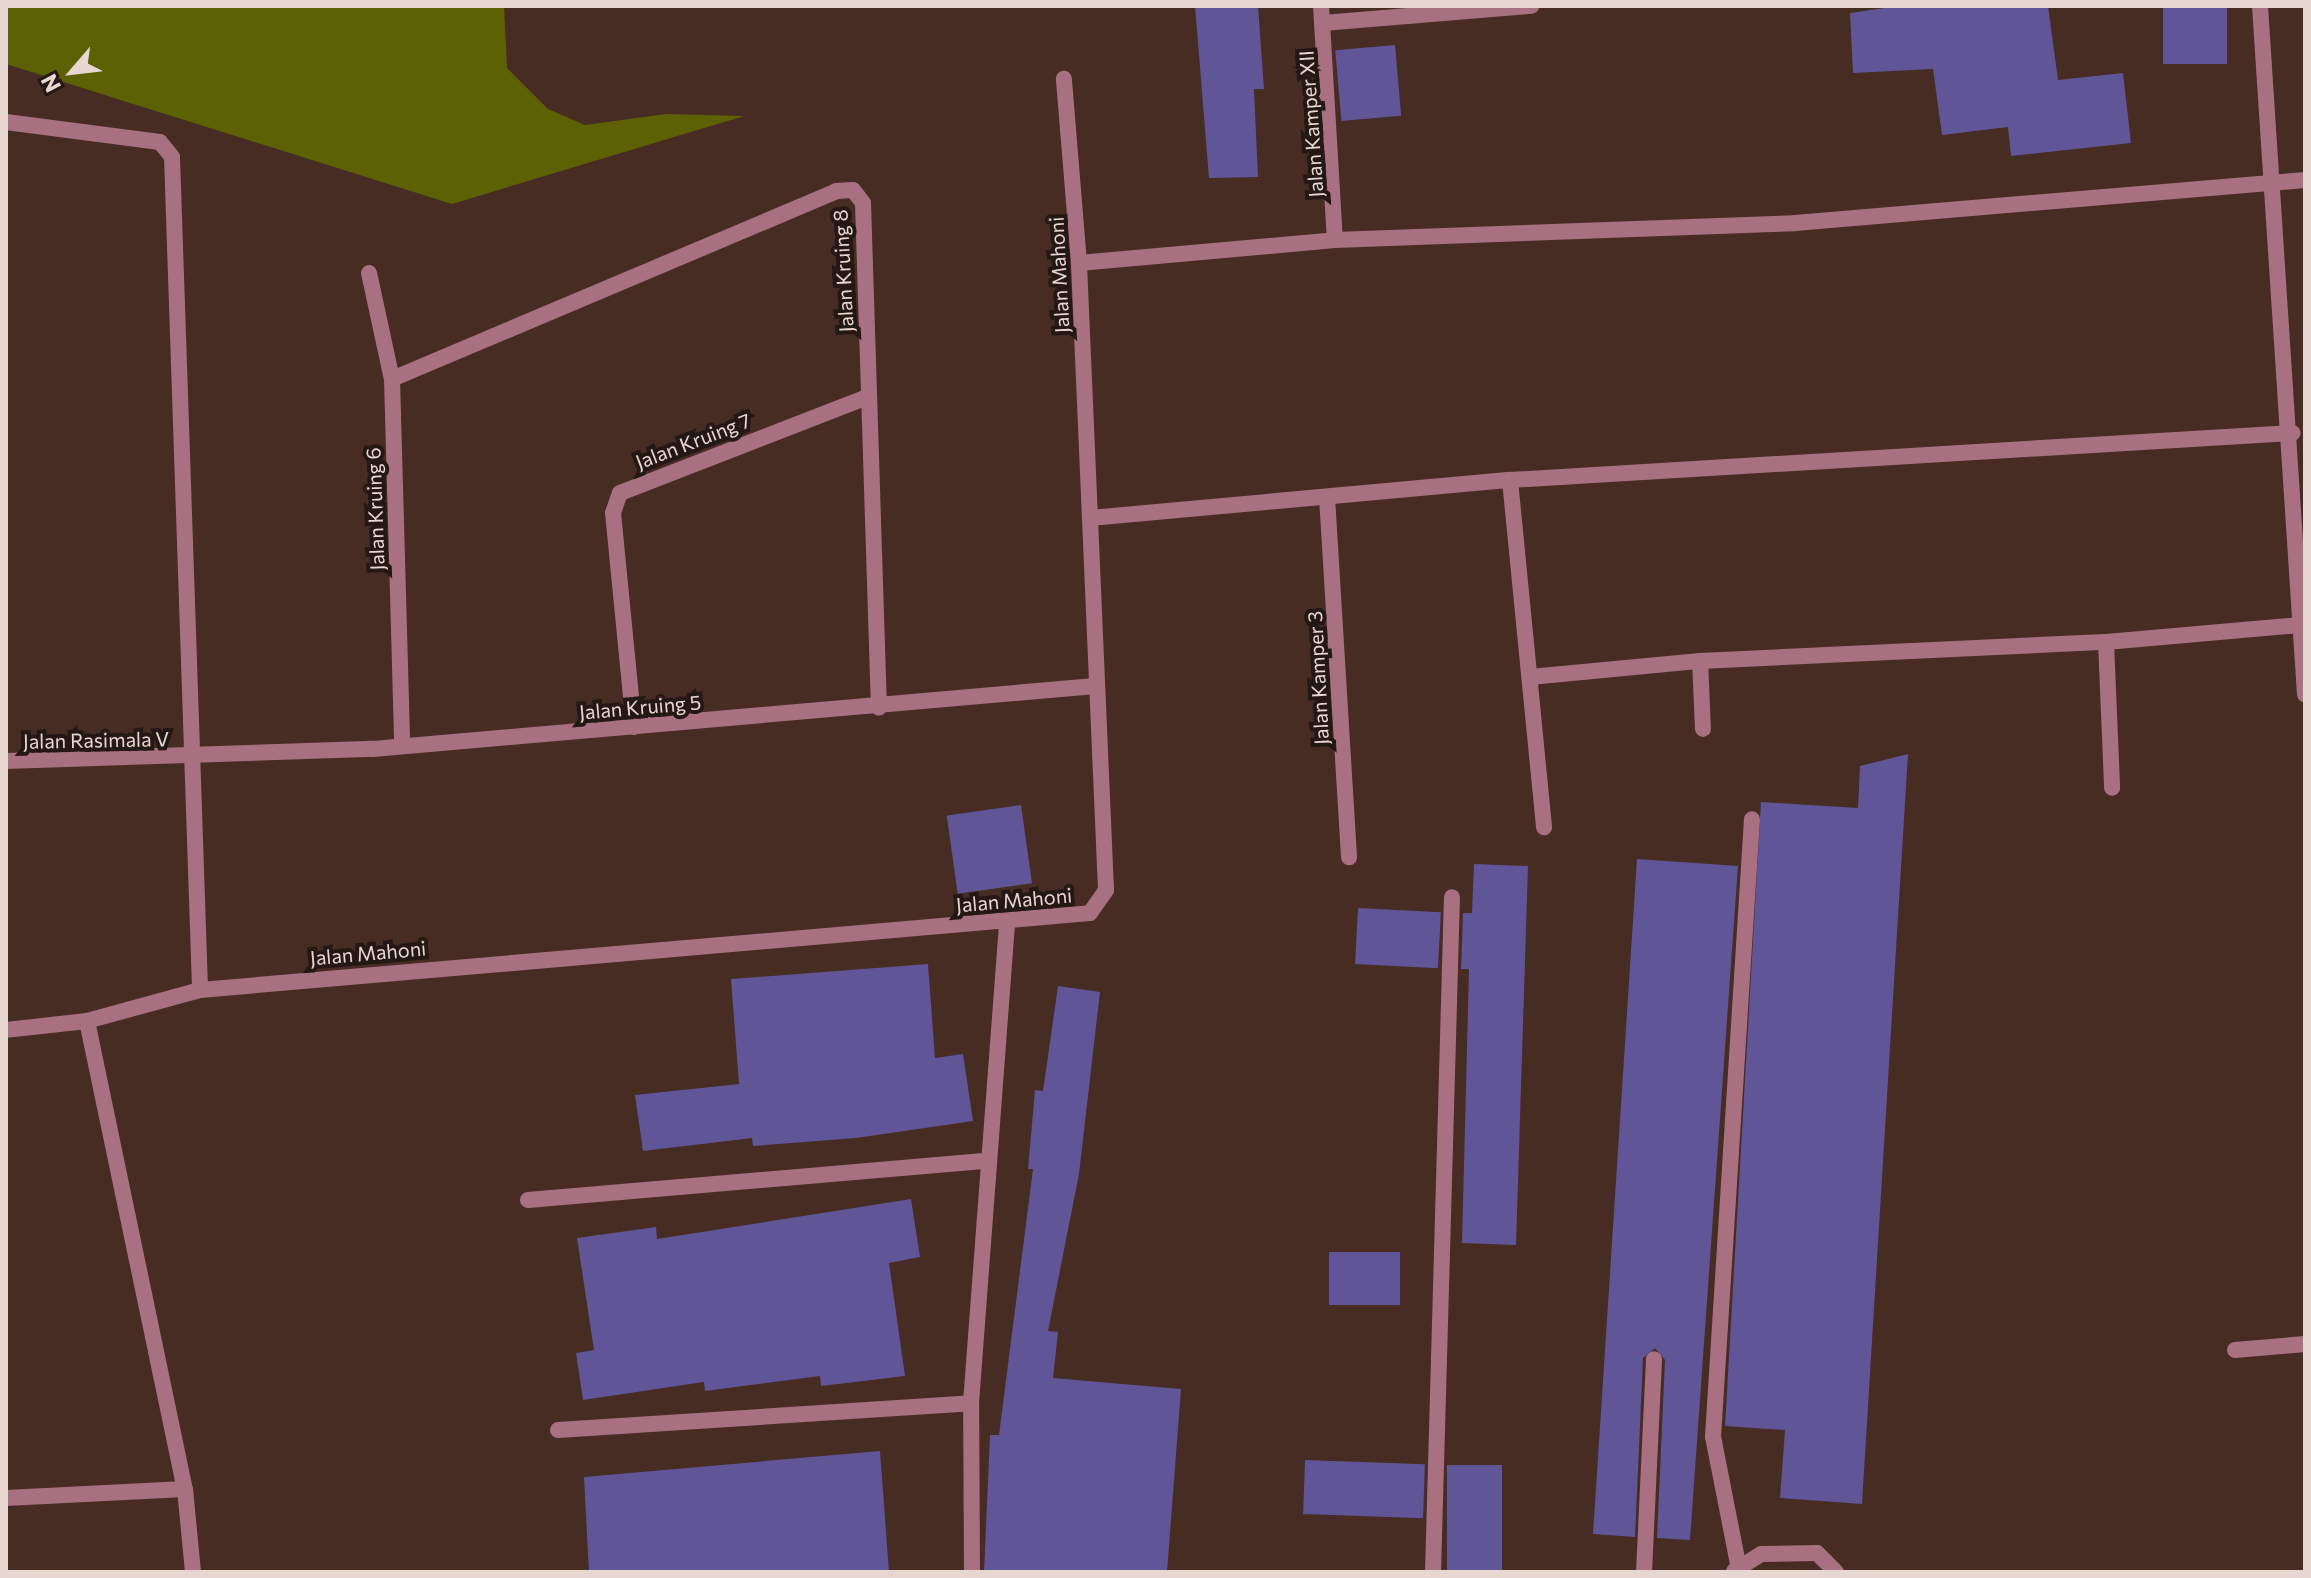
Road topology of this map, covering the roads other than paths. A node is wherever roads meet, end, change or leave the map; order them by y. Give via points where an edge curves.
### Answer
1 (1531, 6) edge
2 (2260, 6) edge
3 (1322, 15) edge
4 (1064, 79) dead end
5 (6, 122) edge
6 (2305, 180) edge
7 (2272, 182) junction
8 (1335, 240) junction
9 (1079, 263) junction
10 (369, 273) dead end
11 (392, 379) junction
12 (868, 397) junction
13 (2293, 433) junction
14 (1510, 480) junction
15 (1327, 497) junction
16 (1090, 518) junction
17 (2301, 625) junction
18 (2106, 642) junction
19 (1700, 661) junction
20 (1530, 677) junction
21 (1095, 686) junction
22 (2305, 695) edge
23 (879, 708) junction
24 (634, 727) junction
25 (1703, 729) dead end
26 (402, 746) junction
27 (188, 759) junction
28 (6, 761) edge
29 (2112, 788) dead end
30 (1752, 819) dead end
31 (1544, 827) dead end
32 (1349, 857) dead end
33 (1452, 897) dead end
34 (1007, 922) junction
35 (200, 990) junction
36 (87, 1021) junction
37 (6, 1030) edge
38 (986, 1161) junction
39 (528, 1200) dead end
40 (2305, 1344) edge
41 (2235, 1350) dead end
42 (1654, 1359) dead end
43 (971, 1403) junction
44 (558, 1430) dead end
45 (185, 1489) junction
46 (6, 1498) edge
47 (1735, 1568) edge
48 (193, 1572) edge
49 (972, 1572) edge
50 (1433, 1572) edge
51 (1644, 1572) edge
52 (1836, 1572) edge

1 - 3 street
2 - 7 street
3 - 8 street, Jalan Kamper XII
4 - 9 street, Jalan Mahoni
5 - 27 street via 160,142 172,157
6 - 7 street
7 - 8 street via 1795,223
7 - 13 street
8 - 9 street
9 - 16 street, Jalan Mahoni
10 - 11 street, Jalan Kruing 6
11 - 12 street, Jalan Kruing 8 via 836,191 853,190 863,203
11 - 26 street, Jalan Kruing 6
12 - 23 street, Jalan Kruing 8
12 - 24 street, Jalan Kruing 7 via 620,493 613,513
13 - 14 street
13 - 17 street
14 - 15 street
14 - 20 street
15 - 16 street
15 - 32 street, Jalan Kamper 3
16 - 21 street, Jalan Mahoni
17 - 18 street
17 - 22 street
18 - 19 street
18 - 29 street
19 - 20 street
19 - 25 street
20 - 31 street
21 - 23 street, Jalan Kruing 5
21 - 34 street, Jalan Mahoni via 1106,890 1090,913
23 - 24 street, Jalan Kruing 5
24 - 26 street, Jalan Kruing 5
26 - 27 street, Jalan Kruing 5
27 - 28 street, Jalan Rasimala V
27 - 35 street
30 - 47 street via 1713,1437
33 - 50 street
34 - 35 street, Jalan Mahoni
34 - 38 street
35 - 36 street, Jalan Mahoni
36 - 37 street, Jalan Mahoni
36 - 45 street
38 - 39 street
38 - 43 street
40 - 41 street
42 - 51 street
43 - 44 street
43 - 49 street
45 - 46 street
45 - 48 street
47 - 52 street via 1761,1554 1817,1553

